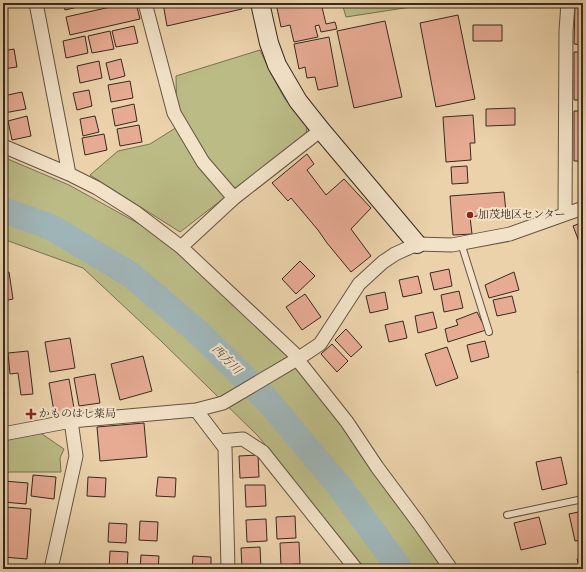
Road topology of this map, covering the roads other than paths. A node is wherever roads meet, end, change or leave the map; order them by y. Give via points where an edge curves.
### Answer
1 (36, 3) edge
2 (145, 3) edge
3 (260, 3) edge
4 (568, 3) edge
5 (321, 130) junction
6 (3, 146) edge
7 (69, 174) junction
8 (234, 198) junction
9 (583, 208) edge
10 (565, 214) junction
11 (461, 243) junction
12 (417, 244) junction
13 (181, 247) junction
14 (489, 332) dead end
15 (298, 358) junction
16 (196, 410) junction
17 (71, 421) junction
18 (3, 434) edge
19 (220, 441) junction
20 (583, 499) edge
21 (507, 515) dead end
22 (51, 569) edge
23 (228, 569) edge
24 (356, 569) edge
25 (451, 569) edge

1 - 7 street
2 - 8 street via 174,113 203,162
3 - 5 street via 277,65 298,101
4 - 10 street
5 - 8 street
5 - 12 street
6 - 7 street
7 - 13 street via 122,204
8 - 13 street
9 - 10 street
10 - 11 street via 510,234
11 - 12 street
11 - 14 lane
12 - 15 street via 394,254 368,275 359,284 320,344
13 - 15 street
15 - 16 street via 223,403
15 - 25 street via 347,422 377,468
16 - 17 street
16 - 19 street
17 - 18 street
17 - 22 street via 76,456
19 - 23 street via 225,448
19 - 24 street via 243,439 264,452
20 - 21 lane

